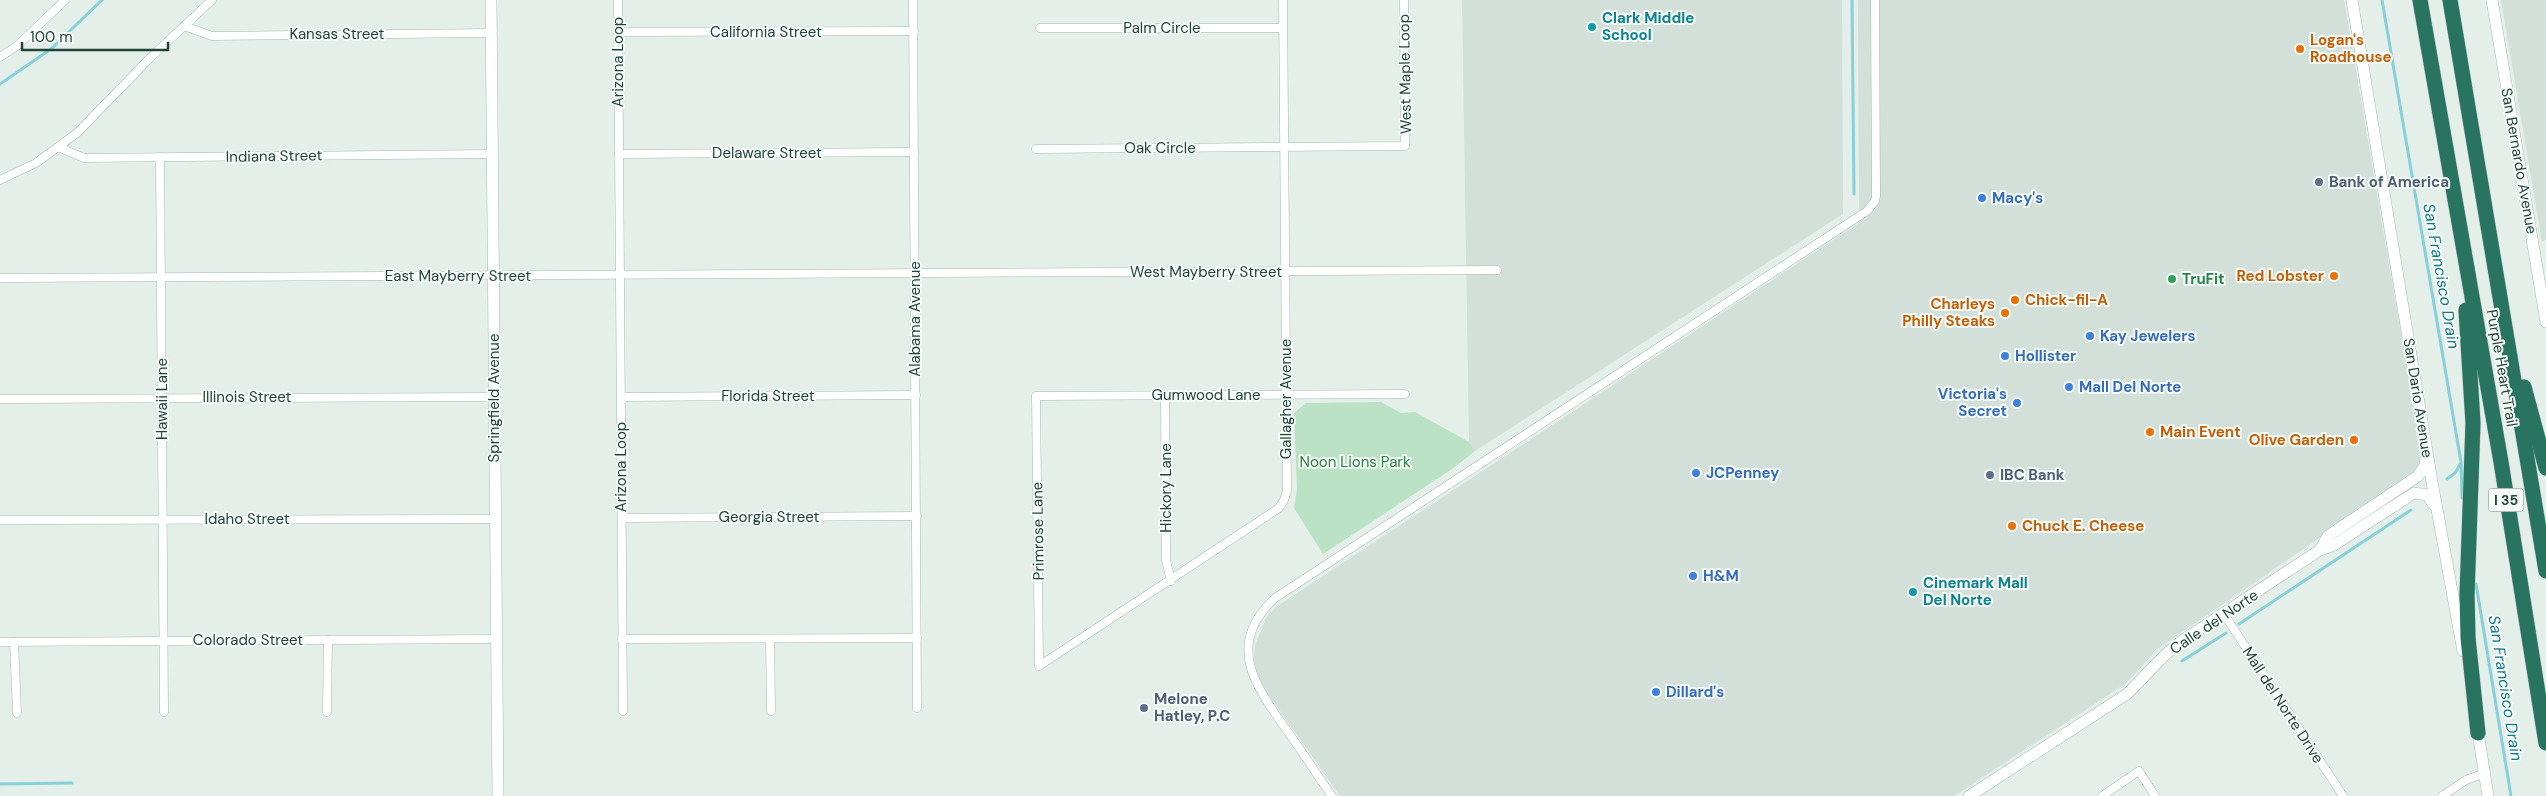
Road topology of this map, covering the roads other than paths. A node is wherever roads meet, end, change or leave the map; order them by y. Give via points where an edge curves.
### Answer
1 (65, 0) edge
2 (212, 0) edge
3 (491, 0) edge
4 (618, 0) edge
5 (914, 0) edge
6 (1283, 0) edge
7 (1404, 0) edge
8 (1874, 0) edge
9 (2352, 0) edge
10 (2420, 0) edge
11 (2450, 0) edge
12 (2492, 0) edge
13 (184, 26) junction
14 (1040, 28) dead end
15 (1283, 28) junction
16 (914, 31) junction
17 (618, 32) junction
18 (492, 33) junction
19 (0, 58) edge
20 (58, 147) junction
21 (1284, 148) junction
22 (1036, 149) dead end
23 (914, 152) junction
24 (492, 154) junction
25 (619, 154) junction
26 (160, 157) junction
27 (0, 180) edge
28 (2465, 259) junction
29 (1497, 270) dead end
30 (1285, 271) junction
31 (915, 274) junction
32 (620, 275) junction
33 (161, 276) junction
34 (493, 276) junction
35 (0, 278) edge
36 (2502, 302) junction
37 (2546, 322) edge
38 (1286, 394) junction
39 (1405, 394) dead end
40 (916, 395) junction
41 (1165, 395) junction
42 (1036, 396) joint
43 (494, 397) junction
44 (621, 397) junction
45 (162, 398) junction
46 (0, 399) edge
47 (2427, 452) junction
48 (2546, 468) edge
49 (2438, 511) junction
50 (917, 516) junction
51 (622, 518) junction
52 (163, 519) junction
53 (495, 519) junction
54 (0, 520) edge
55 (2320, 550) junction
56 (2546, 571) edge
57 (1171, 581) junction
58 (2224, 614) junction
59 (917, 638) junction
60 (496, 639) junction
61 (770, 639) junction
62 (328, 640) junction
63 (622, 640) junction
64 (164, 641) junction
65 (0, 642) edge
66 (14, 642) junction
67 (1039, 666) joint
68 (917, 708) dead end
69 (623, 711) dead end
70 (770, 711) dead end
71 (17, 712) dead end
72 (164, 712) dead end
73 (327, 712) dead end
74 (2478, 733) junction
75 (2546, 742) edge
76 (2485, 773) junction
77 (498, 796) edge
78 (1332, 796) edge
79 (1969, 796) edge
80 (2102, 796) edge
81 (2155, 796) edge
82 (2343, 796) edge
83 (2442, 796) edge
84 (2488, 796) edge

1 - 19 street
2 - 13 street
3 - 18 main road, Springfield Avenue
4 - 17 street, Arizona Loop
5 - 16 street, Alabama Avenue
6 - 15 street, Gallagher Avenue
7 - 21 street, West Maple Loop via 1405,146
8 - 78 street via 1876,196 1867,211 1275,598 1257,619 1248,650 1248,663 1258,688
9 - 47 main road, San Dario Avenue
10 - 28 highway, Purple Heart Trail / I 35
11 - 36 highway, Purple Heart Trail / I 35
12 - 37 main road, San Bernardo Avenue
13 - 18 street, Kansas Street via 212,36
13 - 20 street via 77,133
14 - 15 street, Palm Circle
15 - 21 street, Gallagher Avenue
16 - 17 street, California Street
16 - 23 street, Alabama Avenue
17 - 25 street, Arizona Loop
18 - 24 main road, Springfield Avenue
20 - 26 street, Indiana Street via 84,158
20 - 27 street via 36,163
21 - 22 street, Oak Circle
21 - 30 street, Gallagher Avenue
23 - 25 street, Delaware Street
23 - 31 street, Alabama Avenue
24 - 26 street, Indiana Street
24 - 34 main road, Springfield Avenue
25 - 32 street, Arizona Loop
26 - 33 street, Hawaii Lane
28 - 74 highway via 2473,423 2468,638
28 - 75 highway, Purple Heart Trail / I 35
29 - 30 street, West Mayberry Street
30 - 31 street, West Mayberry Street
30 - 38 street, Gallagher Avenue
31 - 32 street, East Mayberry Street
31 - 40 street, Alabama Avenue
32 - 34 street, East Mayberry Street
32 - 44 street, Arizona Loop
33 - 34 street, East Mayberry Street
33 - 35 street, East Mayberry Street
33 - 45 street, Hawaii Lane
34 - 43 main road, Springfield Avenue
36 - 48 highway
36 - 56 highway, Purple Heart Trail / I 35
38 - 39 street, Gumwood Lane
38 - 41 street, Gumwood Lane
38 - 57 street, Gallagher Avenue via 1287,491 1284,500 1279,508
40 - 44 street, Florida Street
40 - 50 street, Alabama Avenue
41 - 42 street, Gumwood Lane
41 - 57 street, Hickory Lane via 1166,560
42 - 67 street, Primrose Lane
43 - 45 street, Illinois Street
43 - 53 main road, Springfield Avenue
44 - 51 street, Arizona Loop
45 - 46 street, Illinois Street
45 - 52 street, Hawaii Lane
47 - 49 main road, San Dario Avenue
47 - 55 main road via 2425,466 2418,476 2328,536
49 - 55 main road, Calle del Norte via 2427,495 2414,493 2334,545
49 - 74 main road, San Dario Avenue
50 - 51 street, Georgia Street
50 - 59 street, Alabama Avenue
51 - 63 street, Arizona Loop
52 - 53 street, Idaho Street
52 - 54 street, Idaho Street
52 - 64 street, Hawaii Lane
53 - 60 main road, Springfield Avenue
55 - 58 main road, Calle del Norte
57 - 67 street, Gallagher Avenue
58 - 79 main road, Calle del Norte via 2166,654 2127,694
58 - 82 street, Mall del Norte Drive
59 - 61 street
59 - 68 street, Alabama Avenue
60 - 62 street, Colorado Street
60 - 77 main road, Springfield Avenue
61 - 63 street
61 - 70 street
62 - 64 street, Colorado Street
62 - 73 street
63 - 69 street, Arizona Loop
64 - 66 street, Colorado Street
64 - 72 street, Hawaii Lane
65 - 66 street, Colorado Street
66 - 71 street
74 - 76 main road, San Dario Avenue
76 - 83 street via 2466,780
76 - 84 main road, San Dario Avenue
80 - 81 street via 2139,771

